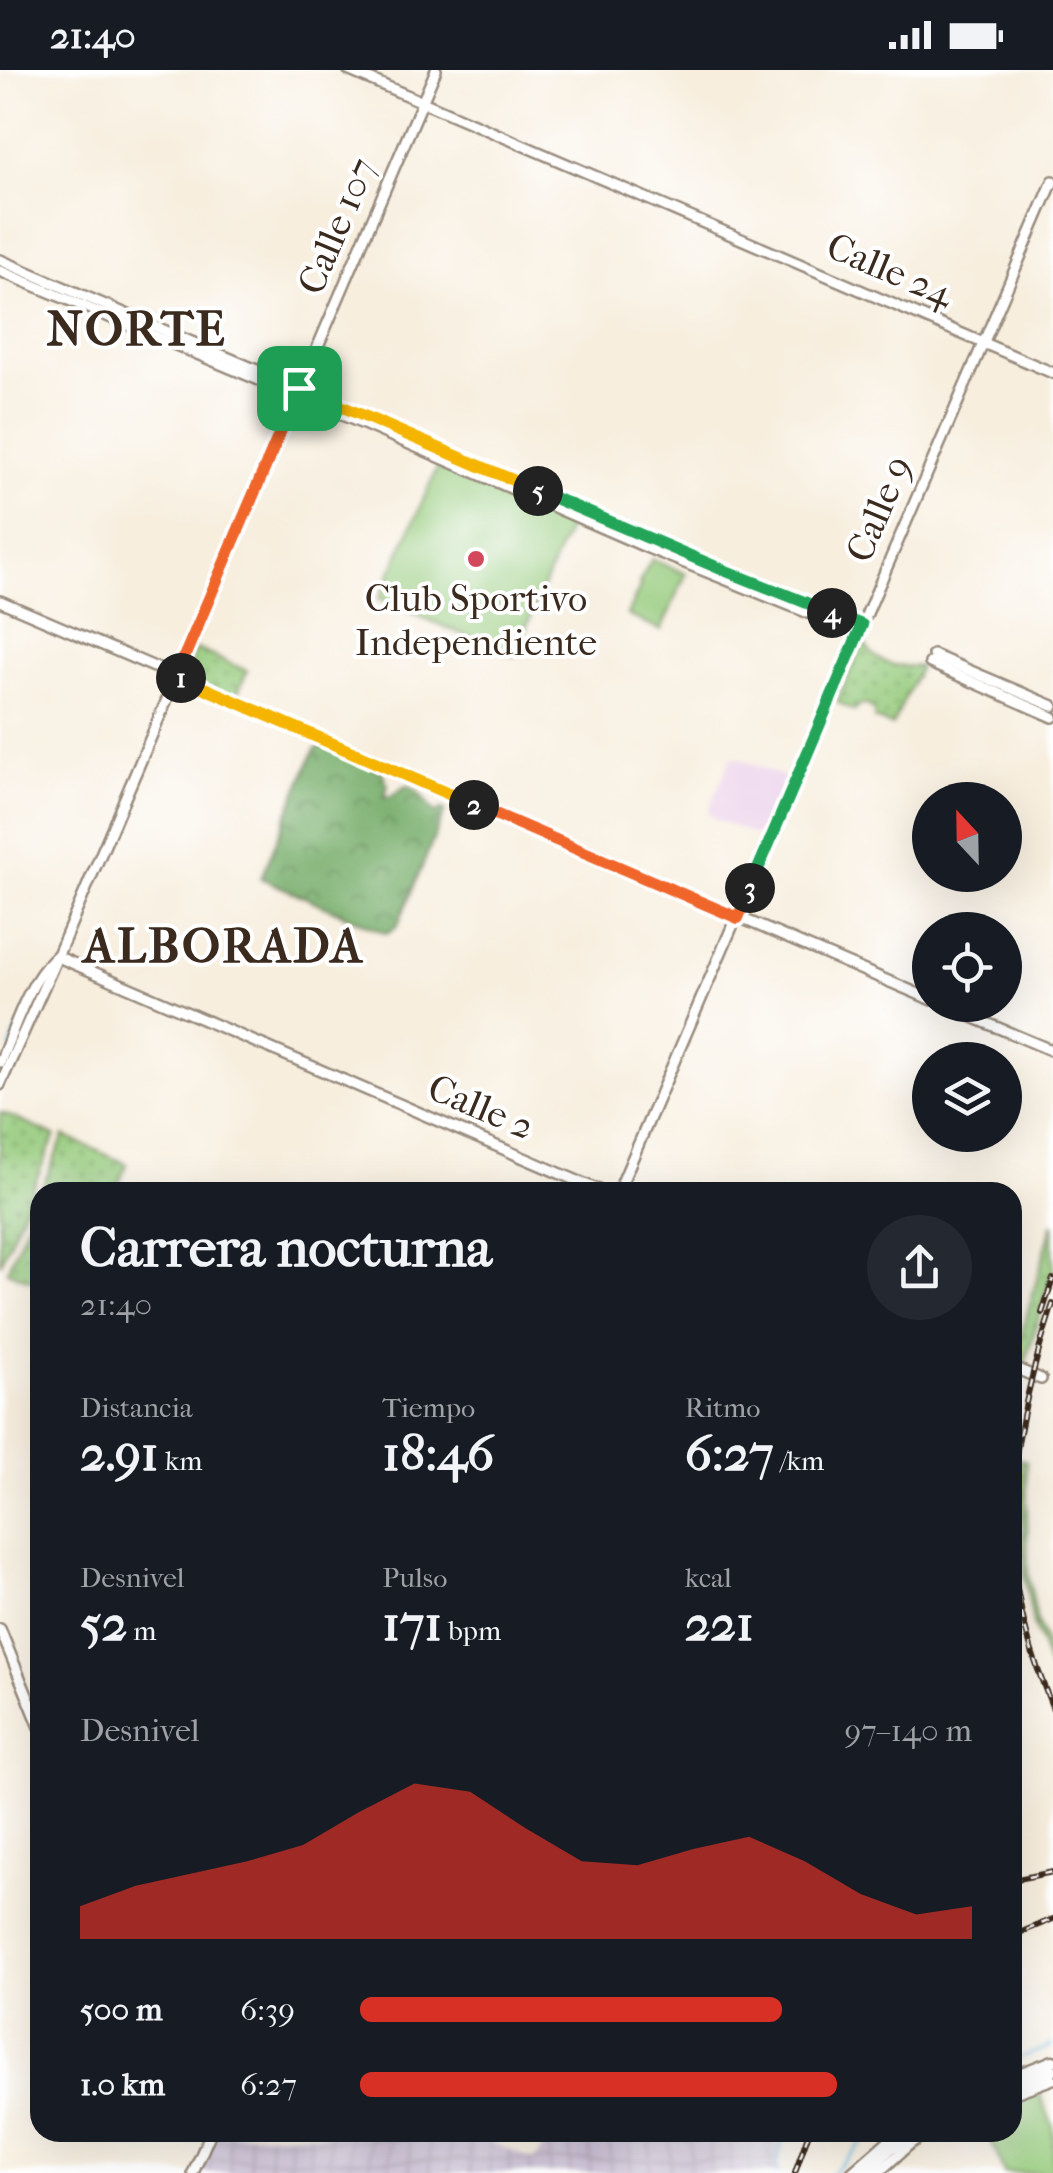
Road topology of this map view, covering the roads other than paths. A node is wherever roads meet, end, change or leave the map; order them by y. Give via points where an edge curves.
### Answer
1 (348, 70) edge
2 (436, 70) edge
3 (422, 102) junction
4 (1053, 181) edge
5 (0, 260) edge
6 (0, 271) edge
7 (983, 342) junction
8 (1053, 374) edge
9 (297, 393) junction
10 (0, 600) edge
11 (860, 629) junction
12 (176, 676) junction
13 (1053, 706) edge
14 (1053, 717) edge
15 (738, 918) junction
16 (56, 956) junction
17 (912, 991) edge
18 (984, 1022) edge
19 (1053, 1051) edge
20 (0, 1062) edge
21 (0, 1085) edge
22 (580, 1182) edge
23 (622, 1182) edge
24 (1022, 1371) edge
25 (1041, 1380) dead end
26 (0, 1629) edge
27 (30, 1702) edge
28 (1053, 2061) edge
29 (1053, 2070) edge
30 (1022, 2073) edge
31 (1053, 2079) edge
32 (1022, 2082) edge
33 (1022, 2090) edge
34 (207, 2142) edge
35 (888, 2142) edge
36 (899, 2142) edge
37 (914, 2142) edge
38 (195, 2173) edge
39 (852, 2173) edge
40 (866, 2173) edge
41 (878, 2173) edge

1 - 3 street, Calle 24
2 - 3 street, Calle 107
3 - 7 street, Calle 24
3 - 9 street, Calle 107
4 - 7 street, Calle 9
5 - 9 street
6 - 9 street
7 - 8 street, Calle 24
7 - 11 street, Calle 9
9 - 11 street
9 - 12 street, Calle 107
10 - 12 street
11 - 15 street, Calle 9
12 - 15 street
12 - 16 street, Calle 107
13 - 14 street via 931,659
15 - 17 street
15 - 23 street, Calle 9
16 - 20 street via 31,990
16 - 21 street
16 - 22 street, Calle 2
18 - 19 street
24 - 25 street
26 - 27 street
28 - 30 main road
29 - 32 main road
31 - 33 street
34 - 38 street
35 - 39 main road
36 - 40 main road
37 - 41 street

